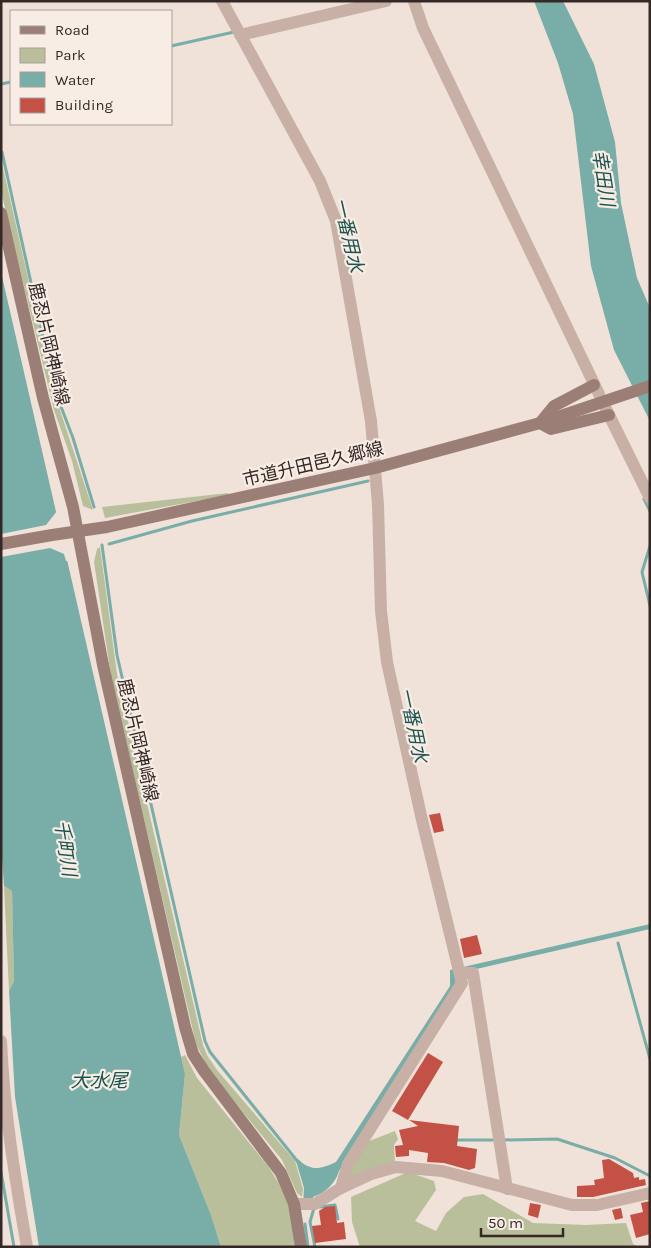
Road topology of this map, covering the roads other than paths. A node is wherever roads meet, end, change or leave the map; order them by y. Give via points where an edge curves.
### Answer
1 (222, 1) edge
2 (386, 1) edge
3 (414, 1) edge
4 (240, 35) junction
5 (1, 213) edge
6 (650, 386) edge
7 (596, 390) joint
8 (608, 412) joint
9 (540, 423) junction
10 (375, 468) junction
11 (650, 498) edge
12 (71, 532) junction
13 (1, 544) edge
14 (460, 970) junction
15 (1, 1042) edge
16 (341, 1188) junction
17 (507, 1189) junction
18 (650, 1193) edge
19 (304, 1205) junction
20 (27, 1247) edge
21 (301, 1247) edge

1 - 4 street
2 - 4 street
3 - 7 street via 423,28
4 - 10 street via 320,181 336,221 371,421
5 - 12 main road, 鹿忍片岡神崎線
6 - 9 main road, 市道升田邑久郷線
7 - 9 main road via 554,406
8 - 9 main road via 551,429
8 - 11 street
9 - 10 main road, 市道升田邑久郷線
10 - 12 main road, 市道升田邑久郷線 via 107,527
10 - 14 street via 381,611 387,662
12 - 13 main road, 市道升田邑久郷線
12 - 19 main road, 鹿忍片岡神崎線 via 193,1054
14 - 16 street via 462,983 348,1164
14 - 17 street via 473,973
15 - 20 street via 14,1172
16 - 17 street via 396,1167 442,1171
16 - 19 street
17 - 18 street via 572,1205 597,1205
19 - 21 main road, 鹿忍片岡神崎線

